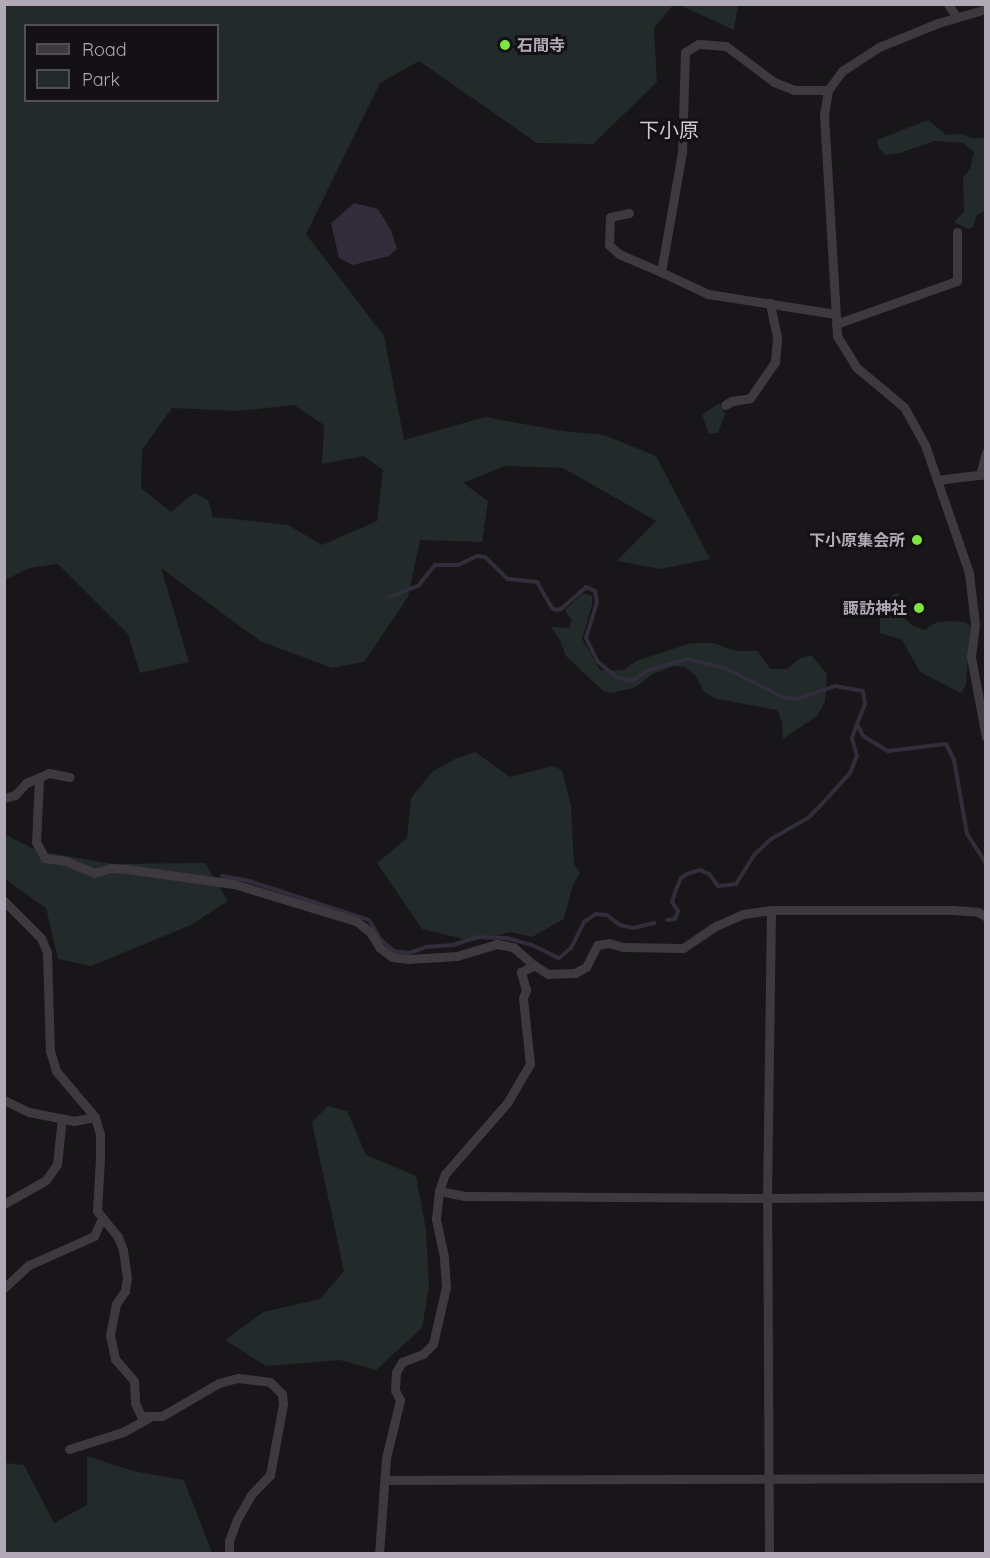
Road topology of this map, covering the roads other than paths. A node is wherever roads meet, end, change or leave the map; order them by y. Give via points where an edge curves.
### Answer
1 (948, 4) edge
2 (986, 9) edge
3 (956, 17) junction
4 (828, 90) junction
5 (629, 213) dead end
6 (957, 232) dead end
7 (661, 272) junction
8 (770, 303) junction
9 (835, 319) junction
10 (725, 405) dead end
11 (986, 452) edge
12 (983, 475) edge
13 (937, 480) junction
14 (986, 737) edge
15 (70, 777) dead end
16 (39, 779) junction
17 (4, 798) edge
18 (4, 901) edge
19 (771, 909) junction
20 (986, 917) edge
21 (534, 965) junction
22 (4, 1100) edge
23 (96, 1117) junction
24 (62, 1118) junction
25 (439, 1191) junction
26 (986, 1196) edge
27 (767, 1198) junction
28 (4, 1204) edge
29 (102, 1218) junction
30 (4, 1288) edge
31 (148, 1418) junction
32 (69, 1449) dead end
33 (986, 1478) edge
34 (385, 1480) junction
35 (768, 1481) junction
36 (229, 1554) edge
37 (379, 1554) edge
38 (769, 1554) edge

1 - 3 street
2 - 3 street
3 - 4 street via 879,47 842,71
4 - 7 street via 794,90 774,82 726,46 698,44 686,52 682,152
4 - 9 street via 824,115
5 - 7 street via 610,217 609,245 619,254
6 - 9 street via 957,281
7 - 8 street via 708,294
8 - 9 street
8 - 10 street via 777,337 775,362 750,398
9 - 13 street via 837,336 856,367 904,407 925,445
11 - 12 street
12 - 13 street
13 - 14 street via 969,573 975,624 972,657 976,698
15 - 16 street via 49,773
16 - 17 street
16 - 21 street via 36,842 45,858 66,861 94,873 127,869 234,884 356,921 392,957 457,956 497,944 513,947
18 - 23 street via 41,938 47,952 50,1051 57,1071
19 - 20 street via 952,910 978,912
19 - 21 street via 743,914 683,948 623,947 609,943 597,945 586,967 575,973 548,974
19 - 27 street
21 - 25 street via 521,972 526,990 530,1064 507,1103 445,1174
22 - 24 street via 29,1112
23 - 24 street via 74,1121
23 - 29 street via 100,1158 95,1200
24 - 28 street via 57,1164 46,1180
25 - 27 street via 464,1196
25 - 34 street via 436,1219 446,1287 433,1344 423,1354 402,1362 396,1372 395,1390 400,1400 386,1458
26 - 27 street
27 - 35 street
29 - 30 street via 94,1236 29,1265
29 - 31 street via 113,1229 123,1250 128,1277 116,1304 110,1335 115,1359 134,1381 135,1404 141,1416
31 - 32 street via 123,1432
31 - 36 street via 162,1416 219,1383 238,1378 270,1382 282,1394 270,1475 251,1495 237,1519
33 - 35 street
34 - 35 street
34 - 37 street
35 - 38 street

